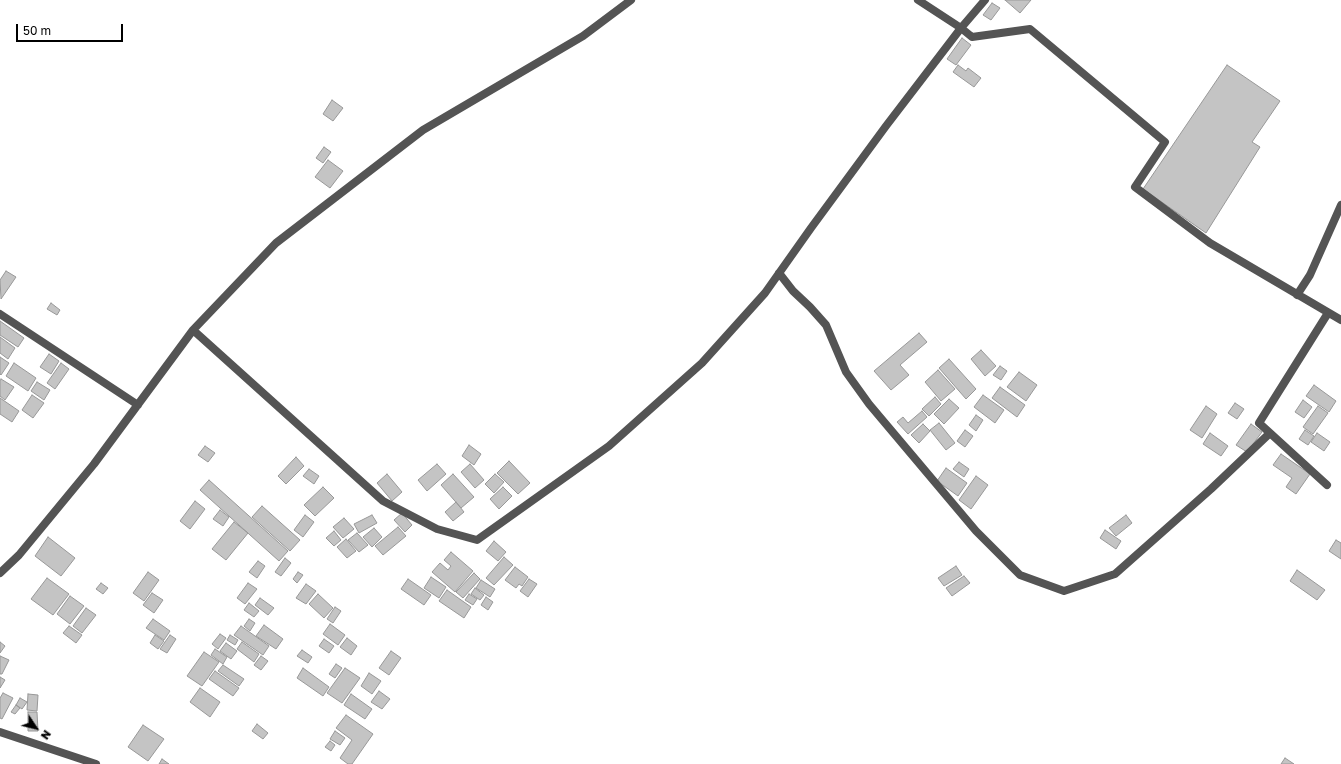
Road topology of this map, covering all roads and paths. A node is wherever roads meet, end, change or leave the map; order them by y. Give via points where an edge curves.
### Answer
1 (632, 0) edge
2 (918, 0) edge
3 (985, 0) edge
4 (961, 28) junction
5 (1341, 205) edge
6 (779, 273) junction
7 (1297, 294) junction
8 (1328, 312) junction
9 (0, 314) edge
10 (1341, 320) edge
11 (193, 330) junction
12 (138, 405) junction
13 (1270, 433) junction
14 (1327, 485) dead end
15 (0, 573) edge
16 (0, 732) edge
17 (96, 764) edge

1 - 11 street via 583,36 424,130 276,243
2 - 4 street
3 - 4 street
4 - 6 street via 881,132
4 - 7 street via 972,37 1030,29 1165,142 1135,187 1210,243
5 - 7 street via 1310,275
6 - 11 street via 765,294 702,363 610,446 477,540 438,529 383,501
6 - 13 street via 826,325 846,372 869,404 976,530 1020,575 1064,591 1115,574
7 - 8 street
8 - 10 street
8 - 13 street via 1259,423
9 - 12 street
11 - 12 street
12 - 15 street via 94,464 19,555
13 - 14 street
16 - 17 street

